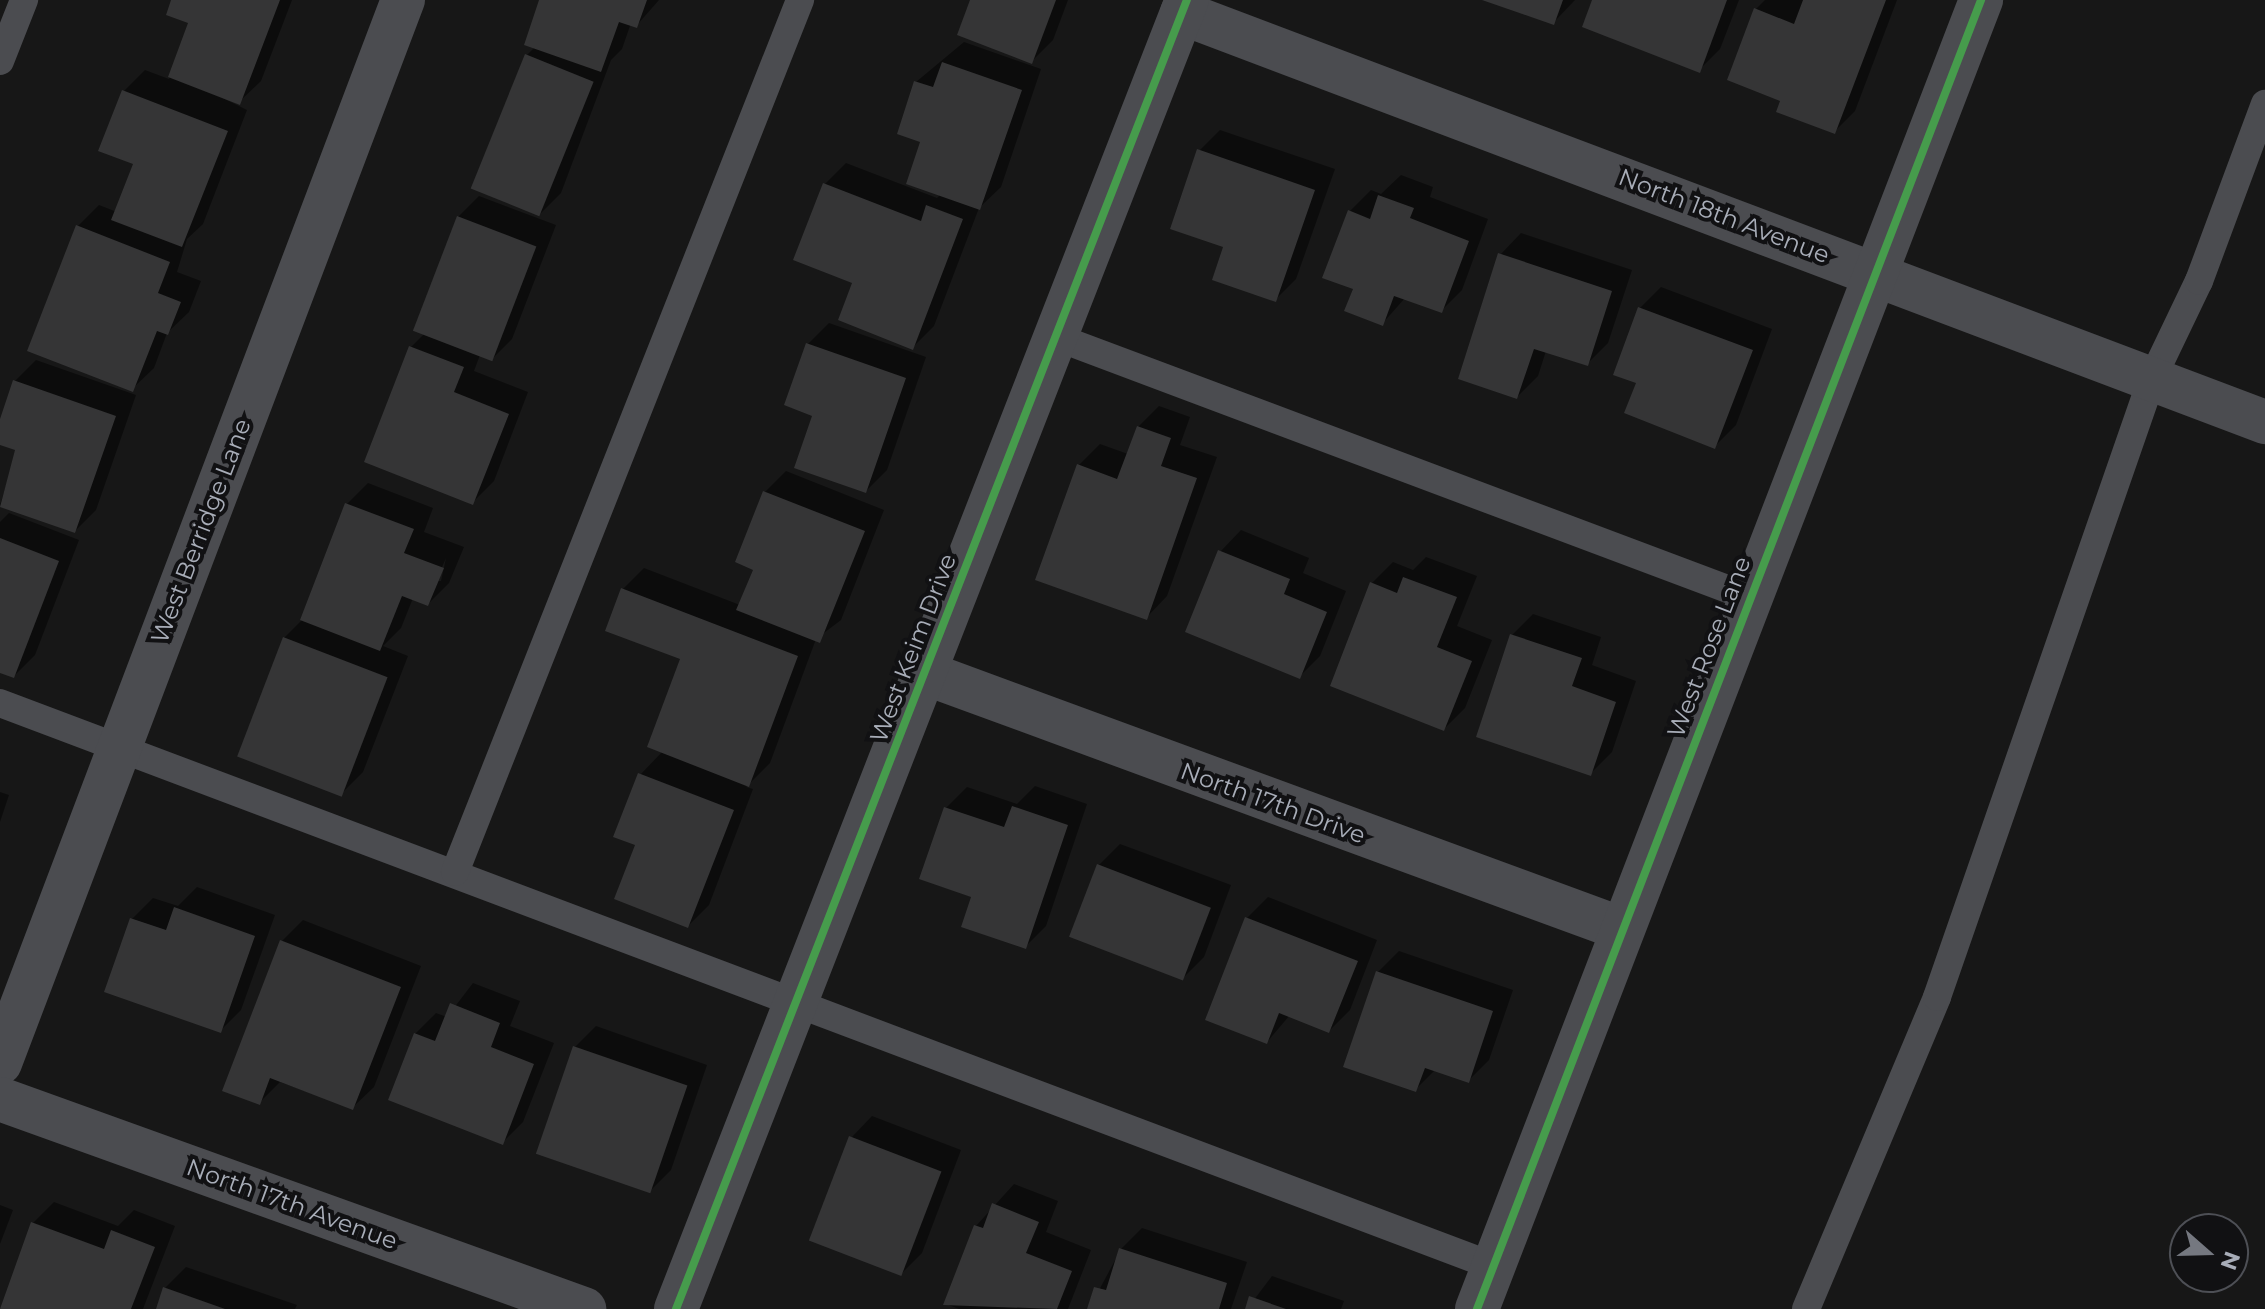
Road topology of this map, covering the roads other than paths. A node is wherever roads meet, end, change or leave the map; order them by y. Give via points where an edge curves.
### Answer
1 (24, 0) edge
2 (403, 0) edge
3 (800, 0) edge
4 (1981, 0) edge
5 (1184, 6) edge
6 (0, 61) edge
7 (2265, 104) edge
8 (1875, 273) junction
9 (1056, 337) junction
10 (2151, 381) junction
11 (2265, 422) edge
12 (1749, 597) junction
13 (925, 673) junction
14 (0, 703) edge
15 (119, 749) junction
16 (455, 872) junction
17 (1622, 929) junction
18 (796, 1003) junction
19 (0, 1063) edge
20 (0, 1099) edge
21 (1493, 1266) junction
22 (584, 1309) edge
23 (676, 1309) edge
24 (1477, 1309) edge
25 (1806, 1309) edge

1 - 6 lane
2 - 15 street, West Berridge Lane
3 - 16 lane
4 - 8 street, West Rose Lane
5 - 8 street, North 18th Avenue
5 - 9 street, West Keim Drive
7 - 10 lane via 2199,281
8 - 10 street, North 18th Avenue
8 - 12 street, West Rose Lane
9 - 12 lane
9 - 13 street, West Keim Drive
10 - 11 street, North 18th Avenue
10 - 25 lane via 1937,997
12 - 17 street, West Rose Lane
13 - 17 street, North 17th Drive
13 - 18 street, West Keim Drive
14 - 15 lane
15 - 16 lane
15 - 19 street, West Berridge Lane
16 - 18 lane
17 - 21 street, West Rose Lane
18 - 21 lane
18 - 23 street, West Keim Drive
20 - 22 street, North 17th Avenue
21 - 24 street, West Rose Lane

